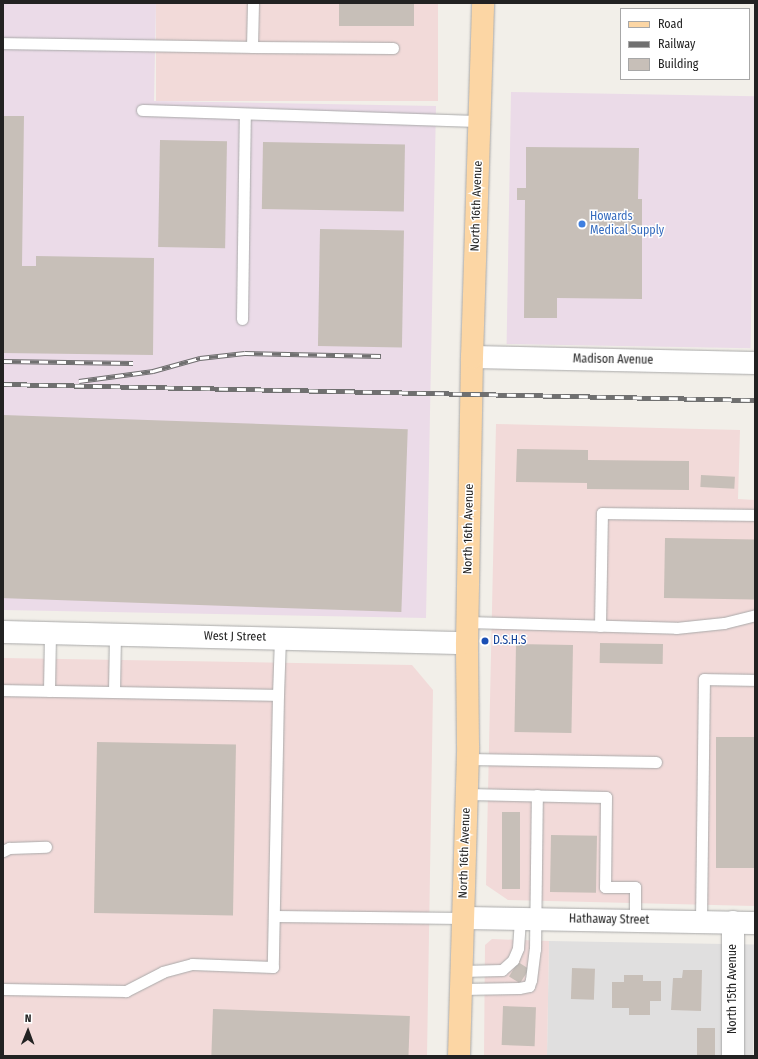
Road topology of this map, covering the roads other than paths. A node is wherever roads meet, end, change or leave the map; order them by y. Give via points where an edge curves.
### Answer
1 (253, 3) edge
2 (483, 3) edge
3 (3, 43) edge
4 (252, 46) junction
5 (393, 48) dead end
6 (142, 110) dead end
7 (245, 114) junction
8 (480, 121) junction
9 (242, 319) dead end
10 (472, 358) junction
11 (755, 363) edge
12 (755, 515) edge
13 (755, 615) edge
14 (600, 626) junction
15 (3, 632) edge
16 (50, 633) junction
17 (467, 633) junction
18 (115, 634) junction
19 (280, 638) junction
20 (755, 680) edge
21 (3, 690) edge
22 (49, 691) junction
23 (114, 692) junction
24 (278, 695) junction
25 (468, 759) junction
26 (656, 762) dead end
27 (467, 794) junction
28 (537, 795) junction
29 (46, 848) dead end
30 (3, 851) edge
31 (274, 916) junction
32 (463, 918) junction
33 (527, 919) junction
34 (635, 921) junction
35 (701, 921) junction
36 (733, 922) junction
37 (755, 923) edge
38 (461, 980) junction
39 (3, 989) edge
40 (459, 1056) edge
41 (733, 1056) edge

1 - 4 lane
2 - 8 main road, North 16th Avenue
3 - 4 lane
4 - 5 lane
6 - 7 lane
7 - 8 lane
7 - 9 lane
8 - 10 main road, North 16th Avenue
10 - 11 street, Madison Avenue
10 - 17 main road, North 16th Avenue
12 - 14 lane via 602,513
13 - 14 lane via 724,623 676,628
14 - 17 lane
15 - 16 street, West J Street
16 - 18 street, West J Street
16 - 22 lane
17 - 19 street, West J Street
17 - 25 main road, North 16th Avenue
18 - 19 street, West J Street
18 - 23 lane
19 - 24 lane
20 - 35 lane via 704,679
21 - 22 lane
22 - 23 lane
23 - 24 lane
24 - 31 lane
25 - 26 lane
25 - 27 main road, North 16th Avenue
27 - 28 lane
27 - 32 main road, North 16th Avenue
28 - 33 lane
28 - 34 lane via 606,798 605,887 635,887
29 - 30 lane via 8,848
31 - 32 lane
31 - 39 lane via 273,967 192,964 163,972 126,991
32 - 33 street, Hathaway Street
32 - 38 main road, North 16th Avenue
33 - 34 street, Hathaway Street
33 - 38 lane via 513,960 502,970
33 - 38 lane via 535,949 529,986
34 - 35 street, Hathaway Street
35 - 36 street, Hathaway Street
36 - 37 street, Hathaway Street
36 - 41 street, North 15th Avenue
38 - 40 main road, North 16th Avenue

